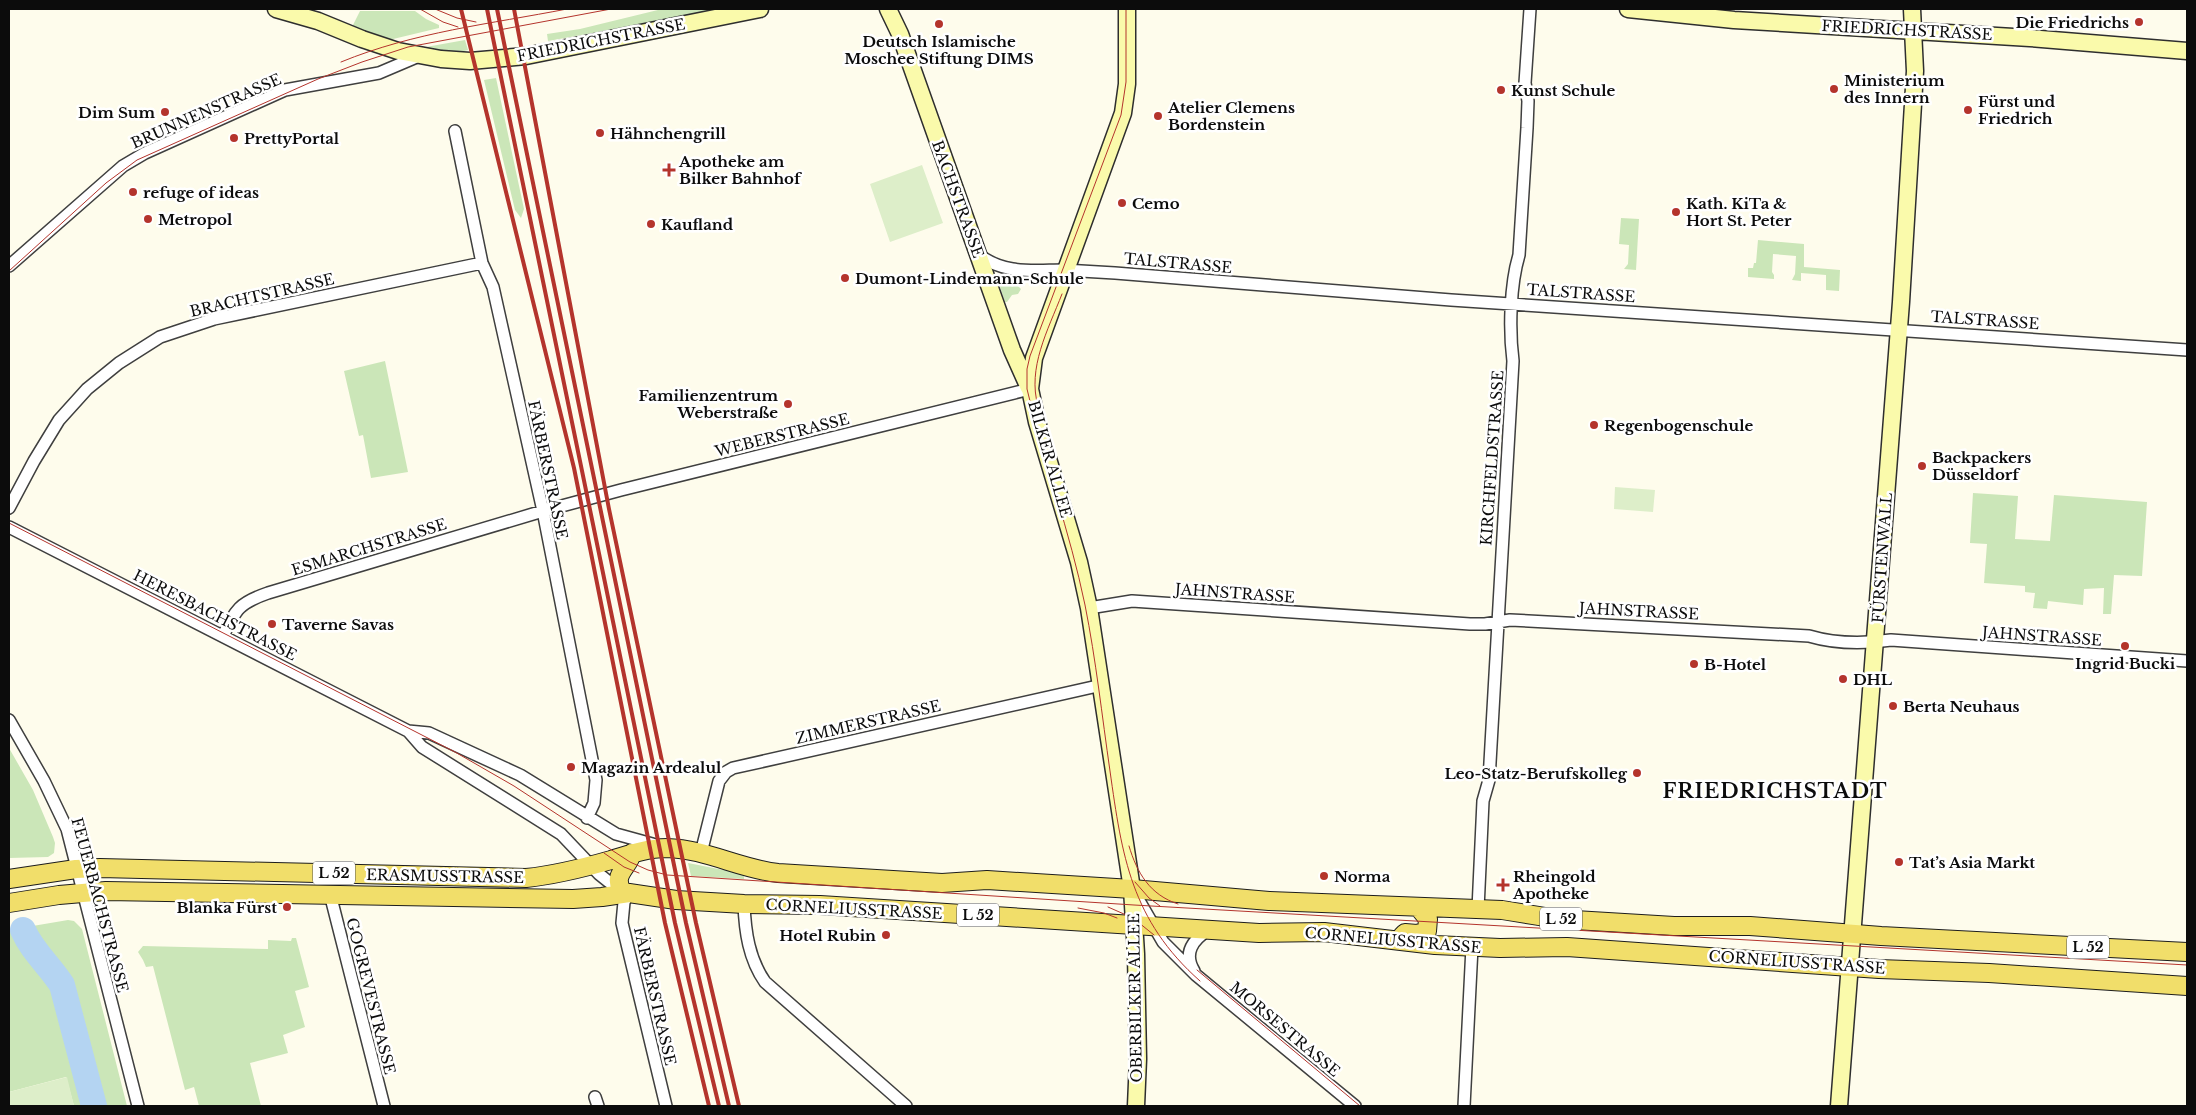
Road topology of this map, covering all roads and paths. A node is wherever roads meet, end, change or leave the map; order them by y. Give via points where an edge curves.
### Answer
1 (276, 9) edge
2 (760, 9) edge
3 (888, 9) edge
4 (1127, 9) edge
5 (1530, 9) edge
6 (1628, 9) edge
7 (1912, 9) edge
8 (1913, 32) junction
9 (2187, 51) edge
10 (419, 56) junction
11 (455, 131) dead end
12 (977, 254) junction
13 (482, 263) junction
14 (9, 266) edge
15 (1066, 270) junction
16 (1513, 303) junction
17 (1899, 329) junction
18 (2187, 350) edge
19 (1030, 389) junction
20 (9, 508) edge
21 (543, 511) junction
22 (9, 527) edge
23 (1088, 608) junction
24 (1496, 622) junction
25 (223, 636) junction
26 (1876, 642) junction
27 (2187, 661) edge
28 (1102, 685) junction
29 (9, 720) edge
30 (408, 731) junction
31 (587, 818) junction
32 (661, 848) junction
33 (632, 853) junction
34 (701, 853) junction
35 (589, 865) junction
36 (76, 869) junction
37 (9, 879) edge
38 (1132, 889) junction
39 (625, 891) junction
40 (82, 893) junction
41 (330, 894) junction
42 (1479, 901) junction
43 (9, 903) edge
44 (744, 904) junction
45 (1419, 908) junction
46 (1135, 926) junction
47 (1154, 927) junction
48 (1208, 930) junction
49 (1854, 933) junction
50 (1397, 942) junction
51 (1472, 947) junction
52 (2187, 952) edge
53 (1851, 967) junction
54 (1196, 974) junction
55 (2187, 986) edge
56 (138, 1106) edge
57 (384, 1106) edge
58 (666, 1106) edge
59 (906, 1106) edge
60 (1136, 1106) edge
61 (1355, 1106) edge
62 (1464, 1106) edge
63 (1839, 1106) edge

1 - 10 street, FRIEDRICHSTRASSE via 318,20 362,40
2 - 10 street, FRIEDRICHSTRASSE via 515,58 470,61
3 - 12 street, BACHSTRASSE via 900,34
4 - 15 street, BILKER ALLEE via 1127,84 1123,113
5 - 16 street, KIRCHFELDSTRASSE via 1525,84 1527,128
6 - 8 street, FRIEDRICHSTRASSE
7 - 8 street, FÜRSTENWALL
8 - 9 street, FRIEDRICHSTRASSE
8 - 17 street, FÜRSTENWALL via 1915,71
10 - 14 street, BRUNNENSTRASSE via 379,73 286,90 146,153 122,166
11 - 13 street, FÄRBERSTRASSE
12 - 15 street, TALSTRASSE via 1012,270
12 - 19 street, BACHSTRASSE via 1012,350
13 - 20 street, BRACHTSTRASSE via 214,319 160,337 119,363 87,388 70,407 34,461
13 - 21 street, FÄRBERSTRASSE via 493,287
15 - 16 street, TALSTRASSE
15 - 19 street, BILKER ALLEE via 1034,358
16 - 17 street, TALSTRASSE
16 - 24 street, KIRCHFELDSTRASSE via 1513,361
17 - 18 street, TALSTRASSE
17 - 26 street, FÜRSTENWALL
19 - 21 street, WEBERSTRASSE
19 - 23 street, BILKER ALLEE via 1079,562
21 - 25 street, ESMARCHSTRASSE via 247,600 234,614
21 - 31 street, FÄRBERSTRASSE via 596,780 594,803
22 - 25 street, HERESBACHSTRASSE
23 - 24 street, JAHNSTRASSE via 1132,602 1470,624
23 - 28 street, BILKER ALLEE
24 - 26 street, JAHNSTRASSE via 1636,626 1809,636 1829,642
24 - 42 street, KIRCHFELDSTRASSE via 1489,780 1483,801
25 - 30 street, HERESBACHSTRASSE
26 - 27 street, JAHNSTRASSE via 1891,640
26 - 49 street, FÜRSTENWALL
28 - 34 street, ZIMMERSTRASSE via 733,768 719,781
28 - 38 street, BILKER ALLEE
29 - 36 street, FEUERBACHSTRASSE via 63,819
30 - 31 street, HERESBACHSTRASSE via 430,733 520,775
30 - 35 street, HERESBACHSTRASSE via 422,747 561,834
31 - 32 street, HERESBACHSTRASSE via 616,834
32 - 33 main road, ERASMUSSTRASSE / L 52
32 - 34 main road, CORNELIUSSTRASSE / L 52
33 - 35 main road, ERASMUSSTRASSE / L 52
33 - 39 main road via 630,862 619,876 618,883
34 - 38 main road, CORNELIUSSTRASSE / L 52 via 778,873 942,883 987,880
35 - 36 main road, ERASMUSSTRASSE / L 52 via 553,875 526,878
35 - 39 street, HERESBACHSTRASSE via 608,882
36 - 37 main road, L 52
36 - 40 street, FEUERBACHSTRASSE
38 - 45 main road, CORNELIUSSTRASSE / L 52 via 1269,902
38 - 46 street, OBERBILKER ALLEE
38 - 47 street, MORSESTRASSE
39 - 41 main road, ERASMUSSTRASSE / L 52 via 573,899
39 - 44 main road, CORNELIUSSTRASSE / L 52 via 676,900
39 - 58 street, FÄRBERSTRASSE via 622,923
40 - 41 main road, ERASMUSSTRASSE / L 52
40 - 43 main road, L 52
40 - 56 street, FEUERBACHSTRASSE
41 - 57 street, GOGREVESTRASSE
42 - 45 main road, CORNELIUSSTRASSE / L 52
42 - 49 main road, CORNELIUSSTRASSE / L 52 via 1558,919
44 - 46 main road, CORNELIUSSTRASSE / L 52 via 820,905
44 - 59 street via 748,941 755,966 765,982
45 - 50 main road, L 52 via 1428,919 1427,931 1405,933
46 - 47 main road, CORNELIUSSTRASSE / L 52
46 - 60 street, OBERBILKER ALLEE
47 - 48 main road, CORNELIUSSTRASSE / L 52
47 - 54 street, MORSESTRASSE via 1162,942
48 - 50 main road, CORNELIUSSTRASSE / L 52 via 1324,932
48 - 54 street via 1190,946 1190,964
49 - 52 main road, CORNELIUSSTRASSE / L 52
49 - 53 street, FÜRSTENWALL
50 - 51 main road, CORNELIUSSTRASSE / L 52
51 - 53 main road, CORNELIUSSTRASSE / L 52 via 1567,947
51 - 62 street
53 - 55 main road, CORNELIUSSTRASSE / L 52
53 - 63 street, FÜRSTENWALL
54 - 61 street, MORSESTRASSE

